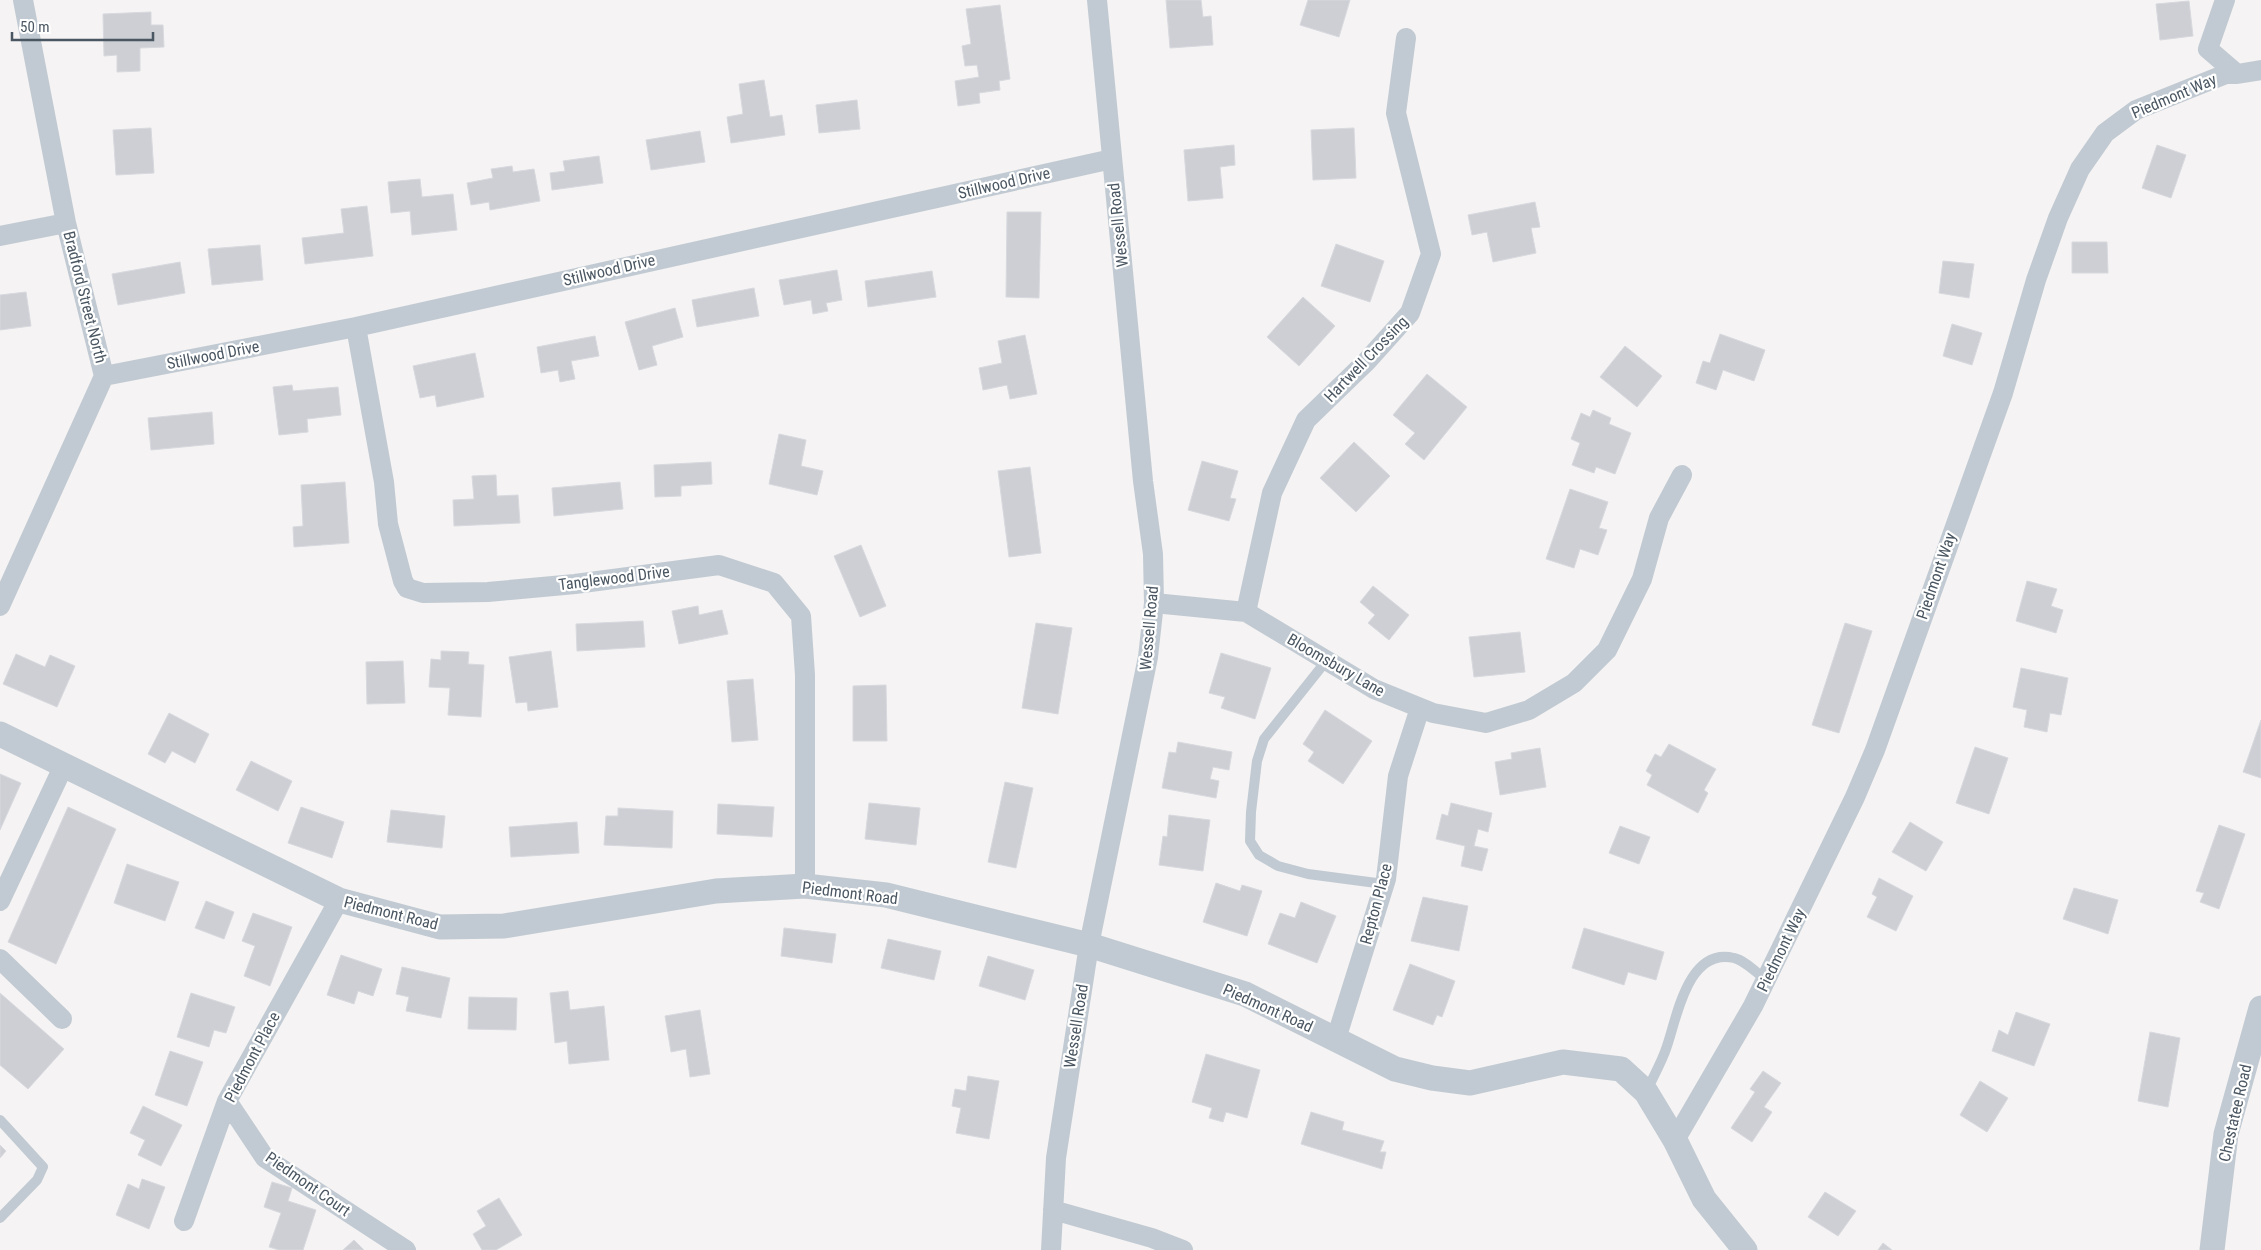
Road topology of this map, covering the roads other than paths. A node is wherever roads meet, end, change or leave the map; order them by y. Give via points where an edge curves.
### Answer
1 (23, 0) edge
2 (1097, 0) edge
3 (2225, 0) edge
4 (1406, 38) dead end
5 (2261, 70) edge
6 (2237, 74) junction
7 (1112, 158) junction
8 (66, 223) junction
9 (0, 236) edge
10 (356, 326) junction
11 (104, 376) junction
12 (1682, 475) dead end
13 (1154, 603) junction
14 (0, 606) edge
15 (1246, 612) junction
16 (1327, 660) junction
17 (1420, 708) junction
18 (0, 734) edge
19 (64, 765) junction
20 (1384, 884) junction
21 (805, 886) junction
22 (339, 900) junction
23 (0, 901) edge
24 (1089, 945) junction
25 (0, 959) edge
26 (1766, 980) junction
27 (2261, 1008) edge
28 (62, 1019) dead end
29 (1336, 1039) junction
30 (1646, 1092) junction
31 (227, 1101) junction
32 (0, 1120) edge
33 (1675, 1140) junction
34 (1052, 1210) junction
35 (0, 1218) edge
36 (184, 1221) dead end
37 (406, 1250) edge
38 (1051, 1250) edge
39 (1183, 1250) edge
40 (1745, 1250) edge
41 (2212, 1250) edge

1 - 8 street, Bradford Street North
2 - 7 street, Wessell Road
3 - 6 street, Piedmont Way via 2208,49
4 - 15 street, Hartwell Crossing via 1396,113 1431,254 1410,313 1367,361 1306,420 1272,493
5 - 6 street, Piedmont Way
6 - 26 street, Piedmont Way via 2226,74 2136,110 2106,133 2080,169 2036,280 2003,393 1875,750 1856,797
7 - 10 street, Stillwood Drive
7 - 13 street, Wessell Road via 1153,554
8 - 9 street
8 - 11 street, Bradford Street North
10 - 11 street, Stillwood Drive
10 - 21 street, Tanglewood Drive via 384,482 388,524 402,581 407,588 423,593 488,592 719,565 774,583 801,616 805,674
11 - 14 street, Bradford Street North
12 - 17 street, Bloomsbury Lane via 1659,518 1642,579 1607,650 1574,683 1529,710 1486,723
13 - 15 street, Bloomsbury Lane
13 - 24 street, Wessell Road via 1148,657
15 - 16 street, Bloomsbury Lane
16 - 17 street, Bloomsbury Lane via 1374,689
16 - 20 lane via 1264,739 1257,761 1250,841 1259,856 1278,866 1308,874
17 - 20 street, Repton Place via 1398,776
18 - 19 street, Piedmont Road
19 - 22 street, Piedmont Road
19 - 23 street
20 - 29 street, Repton Place
21 - 22 street, Piedmont Road via 716,891 504,926 440,927
21 - 24 street, Piedmont Road via 886,895
22 - 31 street, Piedmont Place
24 - 29 street, Piedmont Road via 1245,994
24 - 34 street, Wessell Road via 1056,1158
25 - 28 street
26 - 30 lane via 1735,958 1716,958 1698,970 1683,993 1667,1048
26 - 33 street, Piedmont Way
27 - 41 street, Chestatee Road via 2226,1134
29 - 30 street, Piedmont Road via 1395,1069 1432,1078 1470,1083 1563,1062 1621,1069
30 - 33 street, Piedmont Road
31 - 36 street, Piedmont Place
31 - 37 street, Piedmont Court via 265,1158
32 - 35 lane via 43,1167 37,1180
33 - 40 street, Piedmont Road via 1704,1200
34 - 38 street, Wessell Road
34 - 39 street

